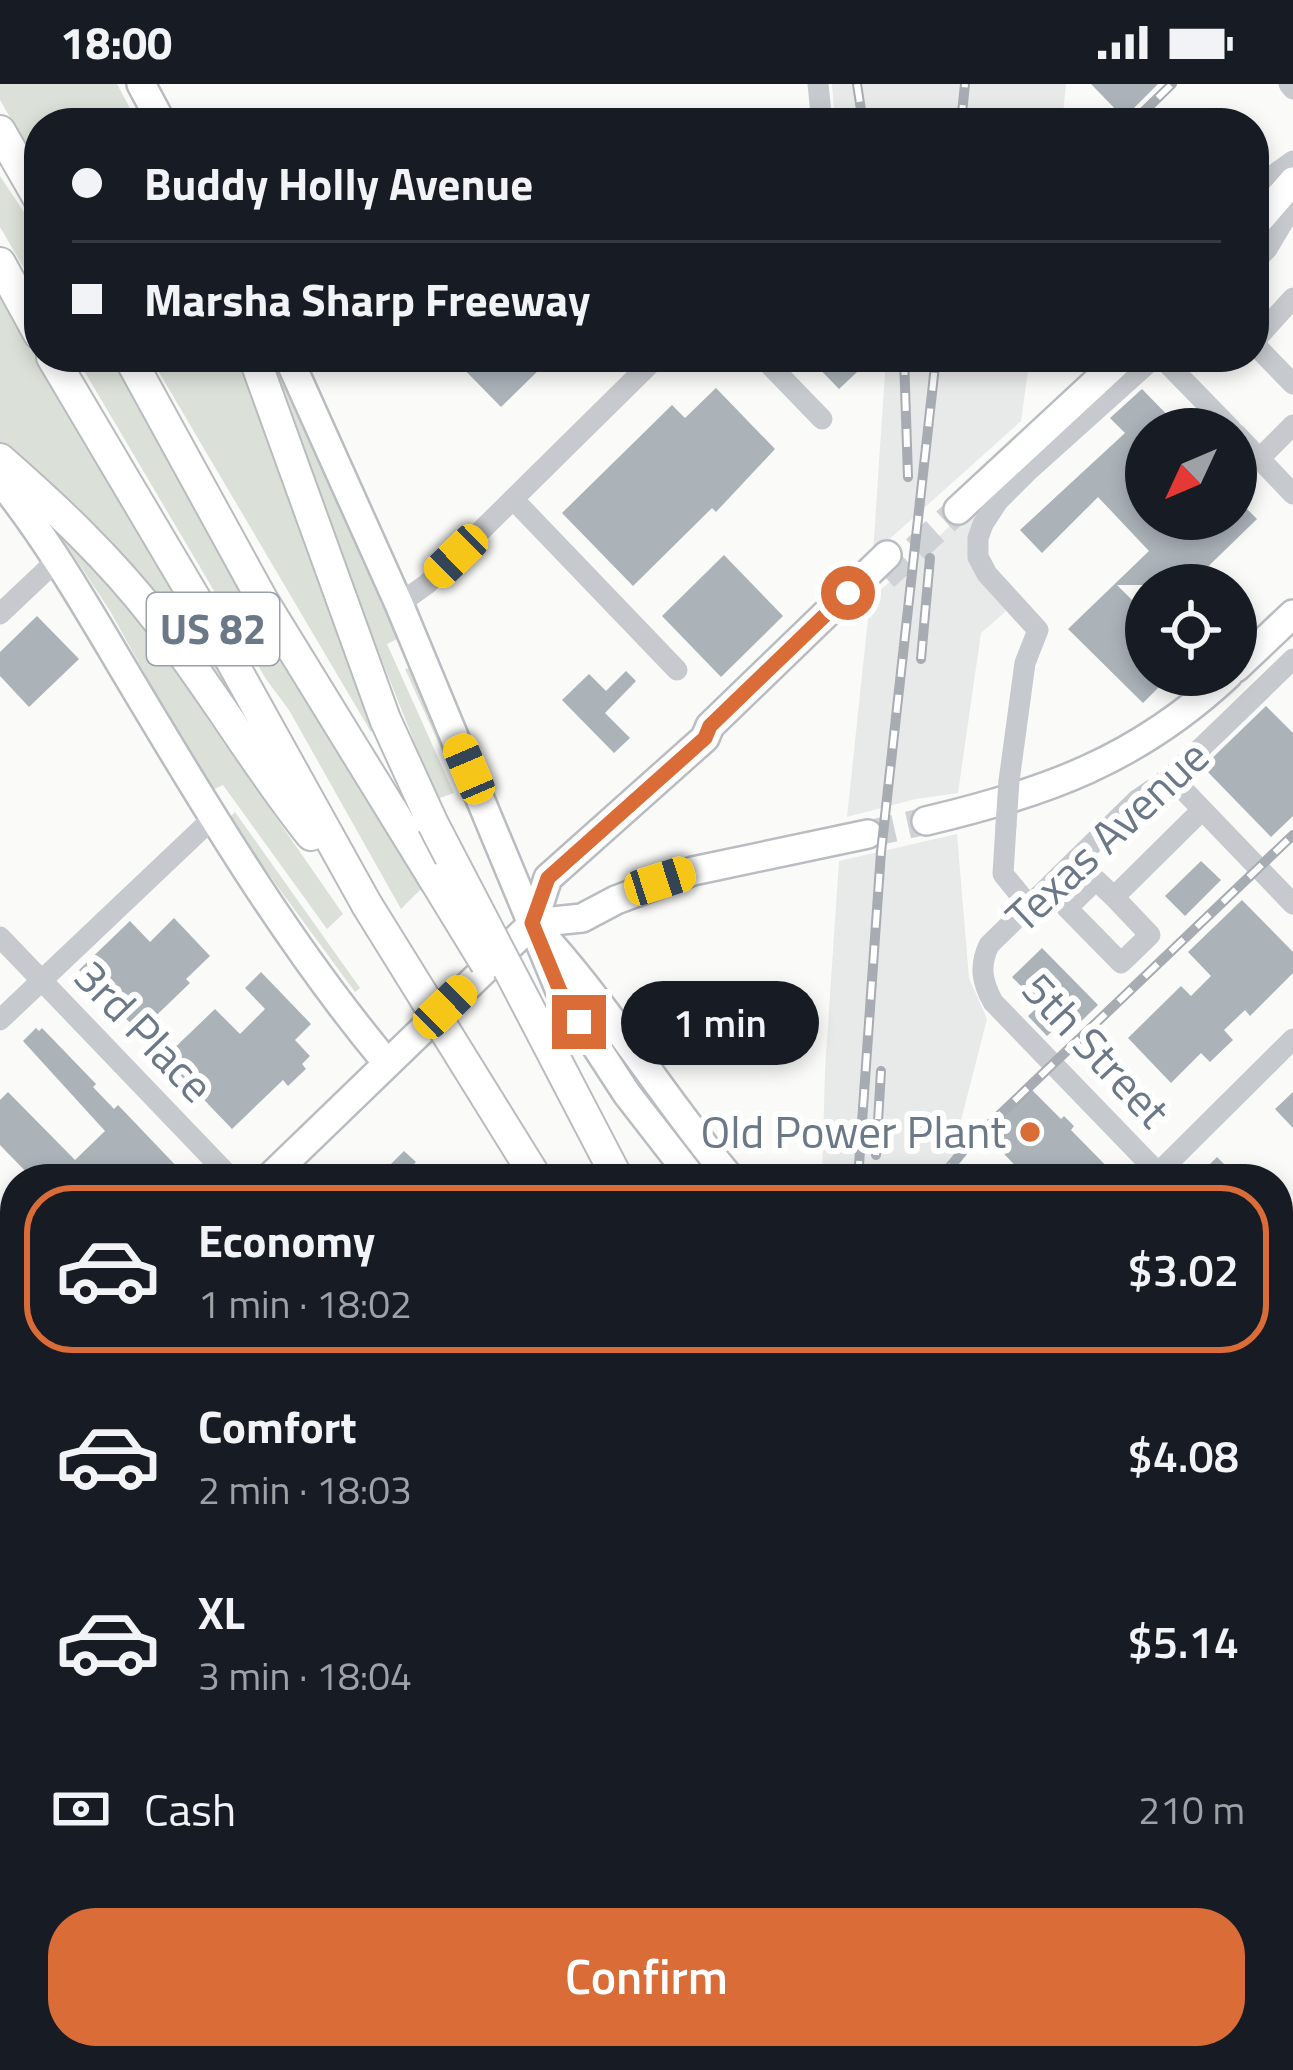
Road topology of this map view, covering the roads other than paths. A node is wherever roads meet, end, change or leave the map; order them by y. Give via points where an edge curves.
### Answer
1 (0, 131) edge
2 (1293, 171) edge
3 (24, 173) edge
4 (1293, 181) edge
5 (1269, 194) edge
6 (1293, 205) edge
7 (1269, 209) edge
8 (1269, 247) edge
9 (0, 263) edge
10 (1293, 298) edge
11 (24, 307) edge
12 (1269, 325) edge
13 (1269, 359) edge
14 (61, 372) edge
15 (137, 372) edge
16 (259, 372) edge
17 (295, 372) edge
18 (642, 372) edge
19 (777, 372) edge
20 (1087, 372) edge
21 (1106, 372) edge
22 (1141, 372) edge
23 (1173, 372) edge
24 (1293, 384) edge
25 (1209, 408) edge
26 (822, 419) dead end
27 (1293, 425) edge
28 (0, 459) edge
29 (1259, 459) joint
30 (0, 480) edge
31 (1293, 494) edge
32 (513, 499) junction
33 (57, 560) junction
34 (886, 566) tunnel mouth
35 (399, 604) junction
36 (0, 614) edge
37 (1293, 614) edge
38 (1257, 648) edge
39 (1293, 659) edge
40 (677, 670) dead end
41 (1202, 696) edge
42 (1171, 777) junction
43 (1202, 810) junction
44 (213, 818) junction
45 (926, 821) tunnel mouth
46 (868, 834) tunnel mouth
47 (1076, 861) junction
48 (1096, 880) junction
49 (1114, 897) junction
50 (1293, 904) edge
51 (367, 905) junction
52 (1030, 907) junction
53 (532, 923) junction
54 (0, 937) edge
55 (981, 968) joint
56 (41, 980) junction
57 (0, 1020) edge
58 (1293, 1039) edge
59 (387, 1063) junction
60 (218, 1164) edge
61 (283, 1164) edge
62 (528, 1164) edge
63 (609, 1164) edge
64 (610, 1164) edge
65 (681, 1164) edge
66 (719, 1164) edge
67 (1146, 1164) edge
68 (1171, 1164) edge

1 - 3 highway
2 - 5 main road
4 - 7 main road
6 - 8 street
9 - 11 highway
10 - 12 street
13 - 24 street
14 - 51 highway, US 82
15 - 63 highway, US 82, bridge via 263,601
16 - 64 highway, bridge via 385,719
17 - 35 main road
18 - 32 street
19 - 26 street
20 - 21 main road via 959,500
22 - 52 street, bridge via 998,501 978,538 987,574 1038,630 1025,663 1003,874
23 - 25 street
27 - 29 street
28 - 51 highway via 98,550 158,620 273,788
29 - 31 street
30 - 33 main road
32 - 35 street
32 - 40 street
33 - 36 street
33 - 44 main road
34 - 53 main road via 548,878
35 - 53 main road
37 - 38 main road
39 - 42 street, Texas Avenue
41 - 45 main road, Texas Avenue via 1108,762 1018,799
42 - 43 street
42 - 47 street, Texas Avenue
43 - 49 street
43 - 50 street
44 - 56 street
44 - 59 main road
46 - 53 main road via 694,871 582,918
47 - 48 street
47 - 52 street, Texas Avenue
48 - 49 street
48 - 49 street via 1067,908 1120,963 1150,935
51 - 62 highway, US 82, bridge
52 - 55 street, Texas Avenue via 989,945
53 - 59 main road
53 - 65 main road via 579,1022
53 - 66 main road
54 - 56 street, 3rd Place
55 - 67 street, 5th Street via 1003,1015
56 - 57 street
56 - 60 street, 3rd Place
58 - 68 street
59 - 61 main road

